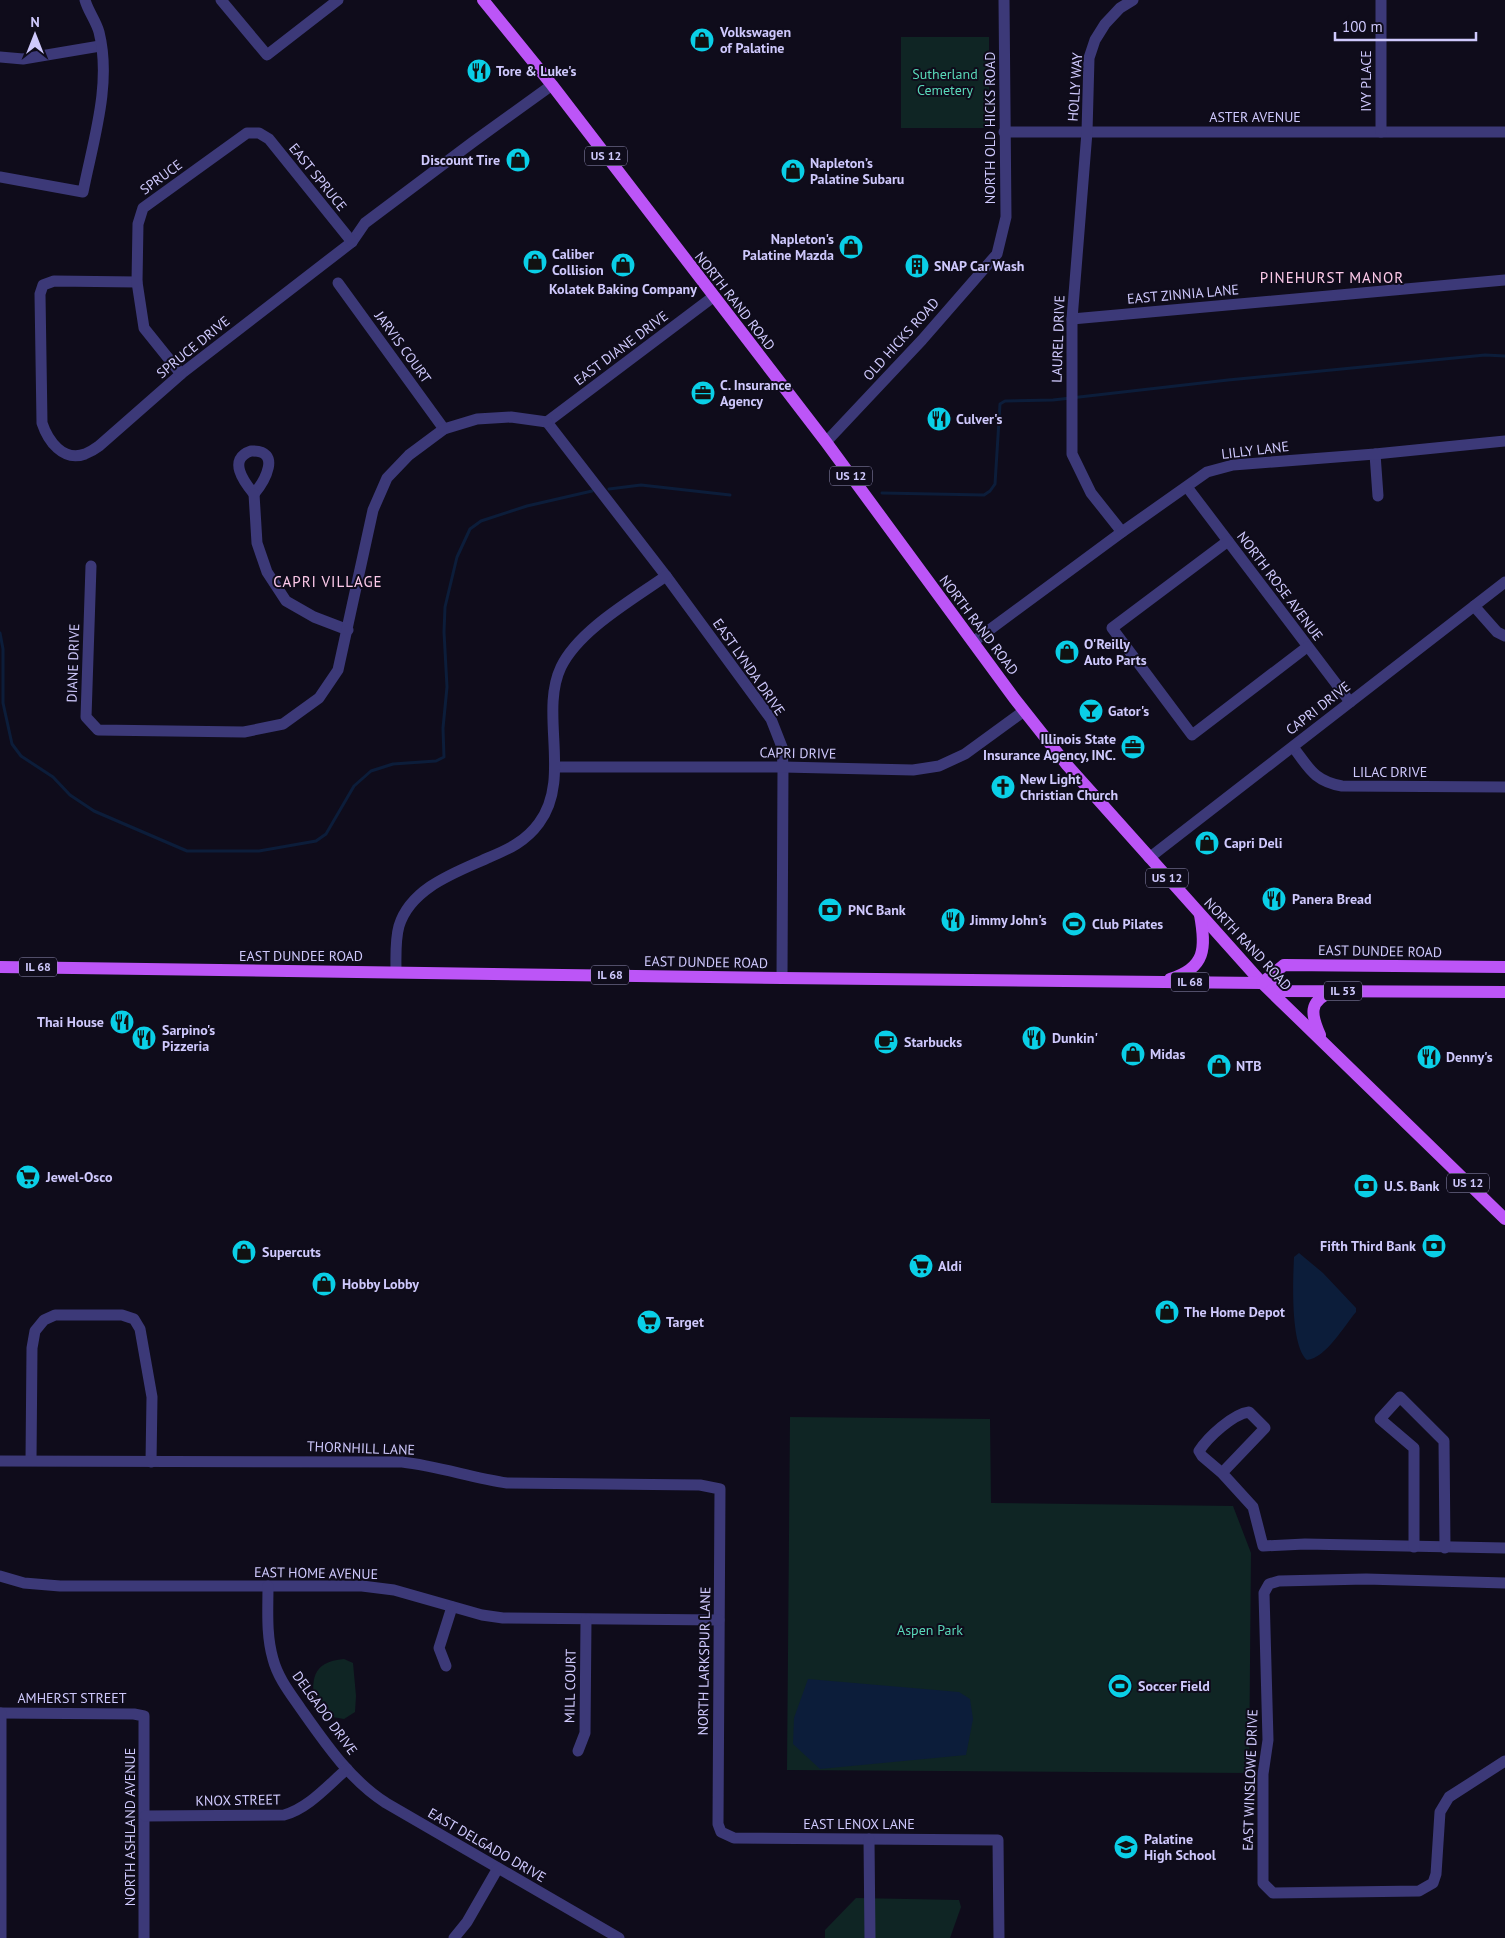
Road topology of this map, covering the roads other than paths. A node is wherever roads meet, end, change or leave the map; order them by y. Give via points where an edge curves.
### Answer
1 (85, 0) edge
2 (221, 0) edge
3 (338, 0) edge
4 (483, 0) edge
5 (1004, 0) edge
6 (1133, 0) edge
7 (1381, 0) edge
8 (100, 46) junction
9 (0, 57) edge
10 (552, 85) junction
11 (1004, 132) junction
12 (1087, 132) junction
13 (1381, 132) junction
14 (1505, 132) edge
15 (259, 133) joint
16 (0, 177) edge
17 (352, 242) junction
18 (997, 254) joint
19 (1505, 280) edge
20 (138, 282) junction
21 (338, 283) dead end
22 (713, 297) junction
23 (1072, 319) junction
24 (181, 374) junction
25 (547, 422) junction
26 (444, 429) junction
27 (1505, 440) edge
28 (826, 442) junction
29 (1376, 454) junction
30 (1186, 487) junction
31 (254, 494) dead end
32 (1378, 496) dead end
33 (1122, 532) junction
34 (1228, 541) junction
35 (91, 566) dead end
36 (666, 576) junction
37 (1505, 582) edge
38 (1474, 606) junction
39 (348, 630) junction
40 (1505, 636) edge
41 (973, 642) junction
42 (1307, 647) junction
43 (1350, 702) junction
44 (1024, 711) junction
45 (1293, 747) junction
46 (555, 767) junction
47 (783, 767) junction
48 (1505, 787) edge
49 (1149, 858) junction
50 (1200, 915) junction
51 (0, 967) edge
52 (1505, 967) edge
53 (396, 971) junction
54 (782, 978) junction
55 (1159, 982) junction
56 (1262, 983) junction
57 (1333, 991) junction
58 (1505, 992) edge
59 (1323, 1042) junction
60 (1505, 1219) edge
61 (31, 1460) junction
62 (0, 1461) edge
63 (151, 1462) junction
64 (1222, 1473) junction
65 (720, 1489) joint
66 (1414, 1547) junction
67 (1445, 1548) junction
68 (1505, 1548) edge
69 (0, 1576) edge
70 (1505, 1583) edge
71 (268, 1586) junction
72 (452, 1607) junction
73 (586, 1620) junction
74 (719, 1620) junction
75 (446, 1666) dead end
76 (1, 1713) edge
77 (144, 1716) joint
78 (578, 1751) dead end
79 (1505, 1761) edge
80 (347, 1769) junction
81 (145, 1816) junction
82 (721, 1832) joint
83 (869, 1839) junction
84 (498, 1868) junction
85 (1, 1938) edge
86 (144, 1938) edge
87 (454, 1938) edge
88 (619, 1938) edge
89 (870, 1938) edge
90 (999, 1938) edge

1 - 8 street via 99,31
2 - 3 street via 267,55
4 - 10 main road, NORTH RAND ROAD / US 12
5 - 11 street, NORTH OLD HICKS ROAD
6 - 12 street, HOLLY WAY via 1105,24 1091,50
7 - 13 street, IVY PLACE
8 - 9 street via 24,59
8 - 16 street via 102,97 83,192
10 - 17 street, SPRUCE DRIVE via 365,223
10 - 22 main road, NORTH RAND ROAD / US 12
11 - 12 street, ASTER AVENUE
11 - 18 street, NORTH OLD HICKS ROAD via 1006,218
12 - 13 street, ASTER AVENUE
12 - 23 street, LAUREL DRIVE
13 - 14 street, ASTER AVENUE
15 - 17 street, EAST SPRUCE via 269,139
15 - 20 street, SPRUCE via 247,133 143,208 138,224
17 - 24 street, SPRUCE DRIVE
18 - 28 street, OLD HICKS ROAD
19 - 23 street, EAST ZINNIA LANE
20 - 24 street, SPRUCE via 144,328
20 - 24 street, SPRUCE DRIVE via 54,281 43,285 40,294 42,423 46,436 56,448 69,454 84,455 99,446
21 - 26 street, JARVIS COURT
22 - 25 street, EAST DIANE DRIVE
22 - 28 main road, NORTH RAND ROAD / US 12
23 - 33 street, LAUREL DRIVE via 1072,454 1092,493
25 - 26 street via 511,417 477,419
25 - 36 street, EAST LYNDA DRIVE
26 - 39 street via 409,455 387,478 373,510
27 - 29 street, LILLY LANE
28 - 41 main road, NORTH RAND ROAD / US 12
29 - 30 street, LILLY LANE via 1233,465 1207,472
29 - 32 street
30 - 33 street, LILLY LANE
30 - 34 street, NORTH ROSE AVENUE
31 - 39 street via 257,543 267,572 286,601 314,617
33 - 41 street, LILLY LANE
34 - 42 street, NORTH ROSE AVENUE
34 - 42 street via 1112,628 1192,735
35 - 39 street, DIANE DRIVE via 86,717 98,730 244,732 283,724 319,698 338,670
36 - 46 street via 583,636 561,668 554,695
36 - 47 street, EAST LYNDA DRIVE via 771,719 782,747
37 - 38 street, CAPRI DRIVE
38 - 40 street via 1497,632
38 - 43 street, CAPRI DRIVE
41 - 44 main road, NORTH RAND ROAD / US 12
42 - 43 street, NORTH ROSE AVENUE
43 - 45 street, CAPRI DRIVE
44 - 47 street, CAPRI DRIVE via 965,754 939,766 913,770
44 - 49 main road, NORTH RAND ROAD / US 12
45 - 48 street, LILAC DRIVE via 1313,775 1327,784
45 - 49 street, CAPRI DRIVE
46 - 47 street, CAPRI DRIVE
46 - 53 street via 550,802 540,822 524,840 450,875 424,891 410,907 400,926
47 - 54 street, EAST LYNDA DRIVE
49 - 50 main road, NORTH RAND ROAD / US 12
50 - 55 main road via 1204,946 1201,958 1183,975
50 - 56 main road, NORTH RAND ROAD / US 12
51 - 53 main road, EAST DUNDEE ROAD / IL 68
52 - 56 main road, EAST DUNDEE ROAD / IL 53 via 1284,965
53 - 54 main road, EAST DUNDEE ROAD / IL 68
54 - 55 main road, EAST DUNDEE ROAD / IL 68
55 - 56 main road, EAST DUNDEE ROAD / IL 68
56 - 57 main road, EAST DUNDEE ROAD / IL 53 via 1285,991
56 - 59 main road, NORTH RAND ROAD / US 12
57 - 58 main road, EAST DUNDEE ROAD / IL 53
57 - 59 main road via 1315,1003 1314,1022
59 - 60 main road, NORTH RAND ROAD / US 12
61 - 62 street, THORNHILL LANE
61 - 63 street, THORNHILL LANE
61 - 63 street via 35,1331 44,1320 55,1315 122,1315 134,1319 140,1330 152,1397
63 - 65 street, THORNHILL LANE via 402,1462 508,1483 700,1485
64 - 64 street via 1265,1428 1249,1412 1239,1413 1199,1451
64 - 66 street via 1253,1507 1263,1546
65 - 74 street, NORTH LARKSPUR LANE
66 - 67 street
66 - 67 street via 1414,1448 1380,1419 1400,1397 1444,1440
67 - 68 street
69 - 71 street, EAST HOME AVENUE via 24,1583 60,1586
70 - 79 street, EAST WINSLOWE DRIVE via 1366,1579 1269,1584 1264,1593 1268,1740 1263,1774 1262,1883 1273,1893 1419,1892 1433,1883 1436,1874 1440,1812 1448,1797
71 - 72 street, EAST HOME AVENUE via 362,1586 394,1590
71 - 80 street, DELGADO DRIVE via 268,1636 275,1667 282,1682
72 - 73 street, EAST HOME AVENUE via 503,1618
72 - 75 street via 439,1648
73 - 74 street, EAST HOME AVENUE
73 - 78 street, MILL COURT via 584,1733
74 - 82 street, NORTH LARKSPUR LANE via 718,1824
76 - 77 street, AMHERST STREET
76 - 85 street
77 - 81 street, NORTH ASHLAND AVENUE
80 - 81 street, KNOX STREET via 305,1805 284,1815
80 - 84 street, EAST DELGADO DRIVE via 374,1796
81 - 86 street, NORTH ASHLAND AVENUE
82 - 83 street, EAST LENOX LANE via 734,1838
83 - 89 street
83 - 90 street, EAST LENOX LANE via 998,1840
84 - 87 street
84 - 88 street, EAST DELGADO DRIVE

